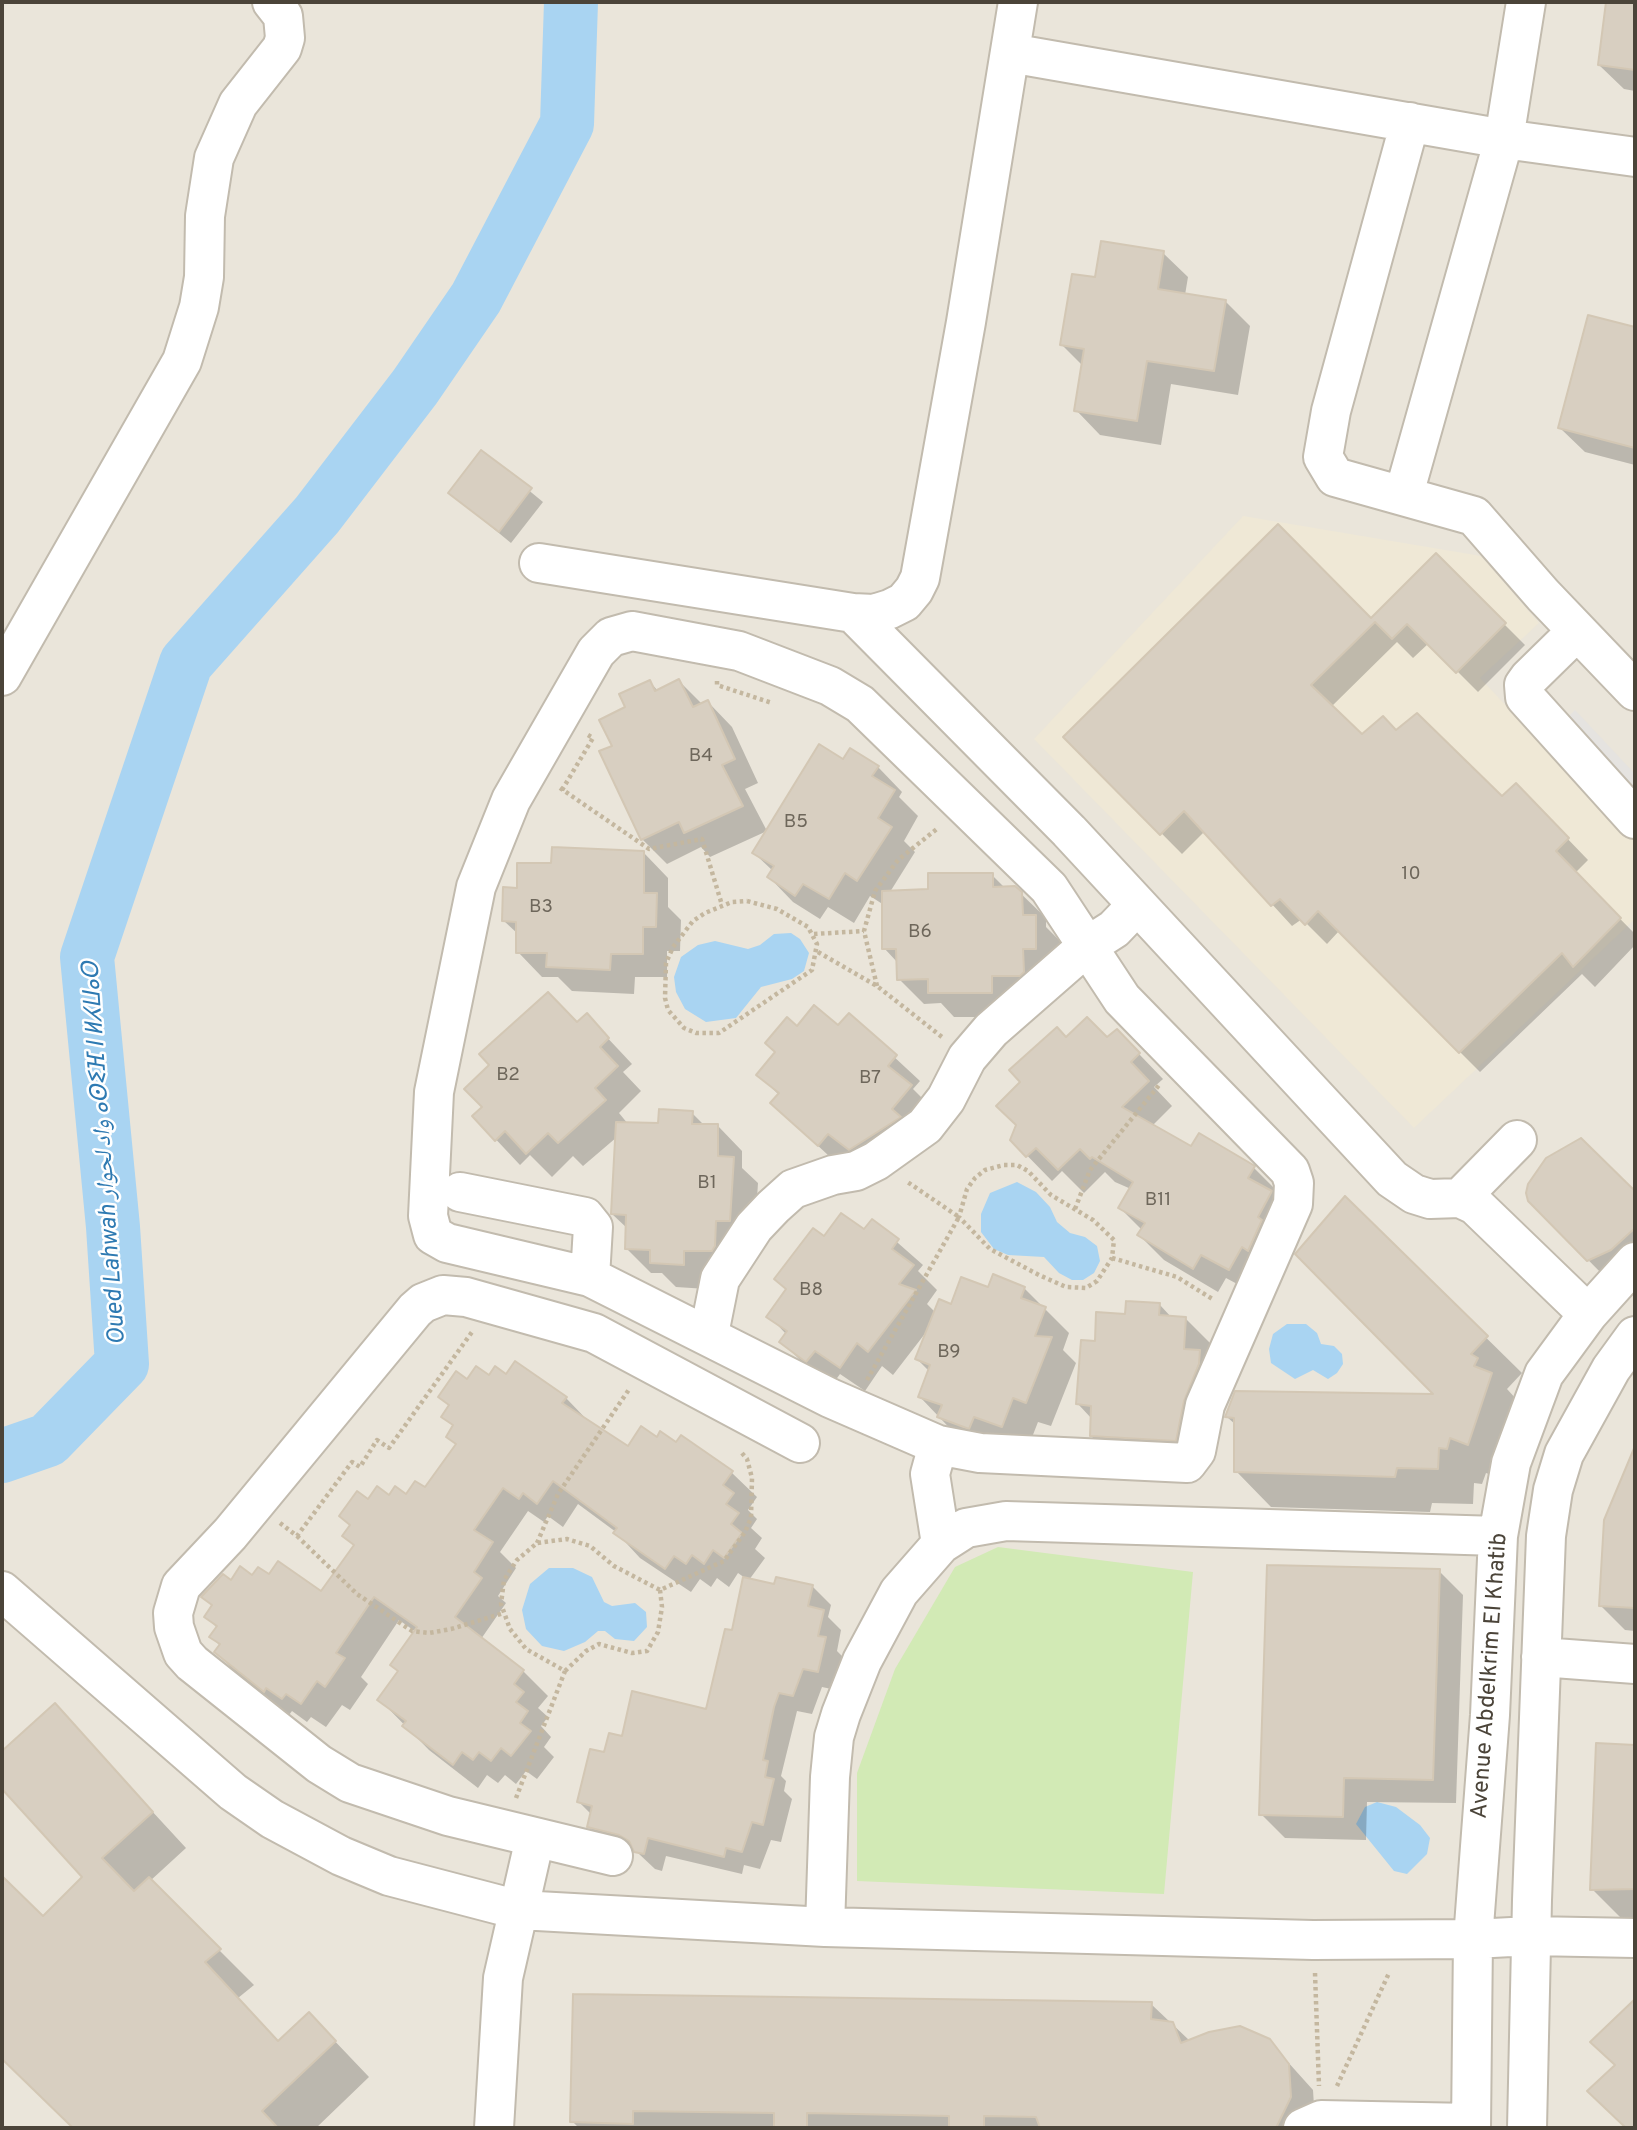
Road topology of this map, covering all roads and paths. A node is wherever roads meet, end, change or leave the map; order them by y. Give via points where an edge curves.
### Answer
1 (272, 2) edge
2 (1018, 2) edge
3 (1526, 2) edge
4 (1010, 53) junction
5 (1410, 122) junction
6 (1504, 139) junction
7 (1635, 157) edge
8 (1404, 494) junction
9 (539, 563) dead end
10 (853, 613) junction
11 (1577, 631) junction
12 (719, 674) dead end
13 (2, 676) edge
14 (1635, 691) edge
15 (780, 706) dead end
16 (584, 733) dead end
17 (530, 766) junction
18 (562, 790) junction
19 (966, 806) junction
20 (1635, 819) edge
21 (722, 905) junction
22 (1138, 905) junction
23 (864, 930) junction
24 (814, 934) junction
25 (1086, 947) junction
26 (818, 953) junction
27 (877, 986) junction
28 (967, 1058) junction
29 (1181, 1060) junction
30 (1517, 1140) dead end
31 (876, 1161) junction
32 (460, 1192) dead end
33 (1460, 1198) junction
34 (1075, 1209) junction
35 (959, 1217) junction
36 (1112, 1258) junction
37 (1635, 1262) edge
38 (590, 1277) junction
39 (1588, 1314) junction
40 (1242, 1321) junction
41 (479, 1331) dead end
42 (709, 1334) junction
43 (1635, 1336) edge
44 (623, 1380) dead end
45 (851, 1408) junction
46 (800, 1443) dead end
47 (735, 1444) dead end
48 (938, 1446) junction
49 (254, 1504) junction
50 (297, 1536) junction
51 (1498, 1536) junction
52 (537, 1543) junction
53 (941, 1544) junction
54 (660, 1590) junction
55 (2, 1591) edge
56 (504, 1613) junction
57 (1541, 1657) junction
58 (1635, 1664) edge
59 (565, 1671) junction
60 (520, 1834) junction
61 (613, 1856) dead end
62 (519, 1910) junction
63 (825, 1927) junction
64 (1531, 1936) junction
65 (1406, 1938) junction
66 (1635, 1938) edge
67 (1473, 1939) junction
68 (1313, 1940) junction
69 (1312, 2124) edge
70 (1471, 2126) edge
71 (494, 2128) edge
72 (1527, 2128) edge

1 - 13 street via 283,16 285,37 282,48 238,103 214,158 205,216 204,277 182,361
2 - 4 street
3 - 6 street
4 - 5 street
4 - 10 street via 920,578 904,602 874,614
5 - 6 street
5 - 8 street via 1331,411 1323,457 1335,477
6 - 7 street
6 - 8 street
8 - 11 street via 1474,516
9 - 10 street
10 - 22 street
11 - 14 street
11 - 20 street via 1529,678 1525,696
12 - 15 path via 717,685
16 - 18 path via 593,738
17 - 18 path
17 - 19 street via 596,652 611,637 632,631 739,652 839,690 872,713
17 - 38 street via 492,842 465,934 433,1092 428,1226 439,1240
18 - 21 path via 649,849 702,839
19 - 23 path via 898,860 875,891
19 - 25 street via 1049,888
21 - 24 path via 763,903 800,920
21 - 26 path via 693,921 666,963 664,998 684,1028 708,1035 719,1033 806,976
22 - 25 street via 1114,929
22 - 33 street via 1392,1179 1430,1199
23 - 24 path
23 - 27 path
24 - 26 path
25 - 28 street via 991,1030
25 - 29 street via 1122,999
26 - 27 path
27 - 28 path
28 - 31 street via 933,1117
29 - 34 path via 1090,1170
29 - 40 street via 1282,1162 1294,1183 1293,1203
30 - 33 street
31 - 35 path
31 - 42 street via 793,1189 773,1207 720,1279
32 - 38 street via 585,1217 593,1227
33 - 39 street via 1475,1205
34 - 35 path via 1051,1195 1028,1171 1003,1165 975,1178
34 - 36 path via 1114,1240
35 - 36 path via 990,1249 1066,1287 1086,1288
35 - 45 path
36 - 40 path via 1187,1282
37 - 39 street, Avenue Abdelkrim El Khatib
38 - 42 street
39 - 51 street, Avenue Abdelkrim El Khatib via 1544,1374 1511,1463
40 - 48 street via 1205,1405 1196,1451 1187,1463 980,1453
41 - 50 path via 466,1337 389,1448 377,1440 360,1467 352,1462
42 - 45 street
43 - 57 street, Avenue Abdelkrim El Khatib via 1586,1411 1564,1454 1553,1490 1546,1536
44 - 52 path via 632,1385 558,1494
45 - 48 street
46 - 49 street via 594,1333 443,1294 415,1310
47 - 54 path via 747,1459 752,1478 751,1518 745,1532 724,1561
48 - 53 street via 930,1474
49 - 50 path
49 - 60 street via 181,1586 174,1627 183,1653 293,1745 350,1783
50 - 56 path via 357,1594 412,1631 451,1629
51 - 53 street via 1006,1521 966,1528
51 - 67 street, Avenue Abdelkrim El Khatib
52 - 54 path via 567,1539 590,1546 614,1566
52 - 56 path via 517,1560 504,1580
53 - 63 street via 899,1592 862,1661 834,1737
54 - 59 path via 658,1632 647,1651 632,1653 599,1644
55 - 62 street via 233,1792 272,1819 390,1876
56 - 59 path via 526,1649
57 - 58 street
57 - 64 street, Avenue Abdelkrim El Khatib
59 - 60 path
60 - 61 street
60 - 62 street
62 - 63 street
62 - 71 street via 503,1978
63 - 68 street
64 - 66 street
64 - 67 street
64 - 72 street, Avenue Abdelkrim El Khatib
65 - 67 street
65 - 68 street
65 - 69 path
67 - 70 street, Avenue Abdelkrim El Khatib
68 - 69 path
69 - 70 street

